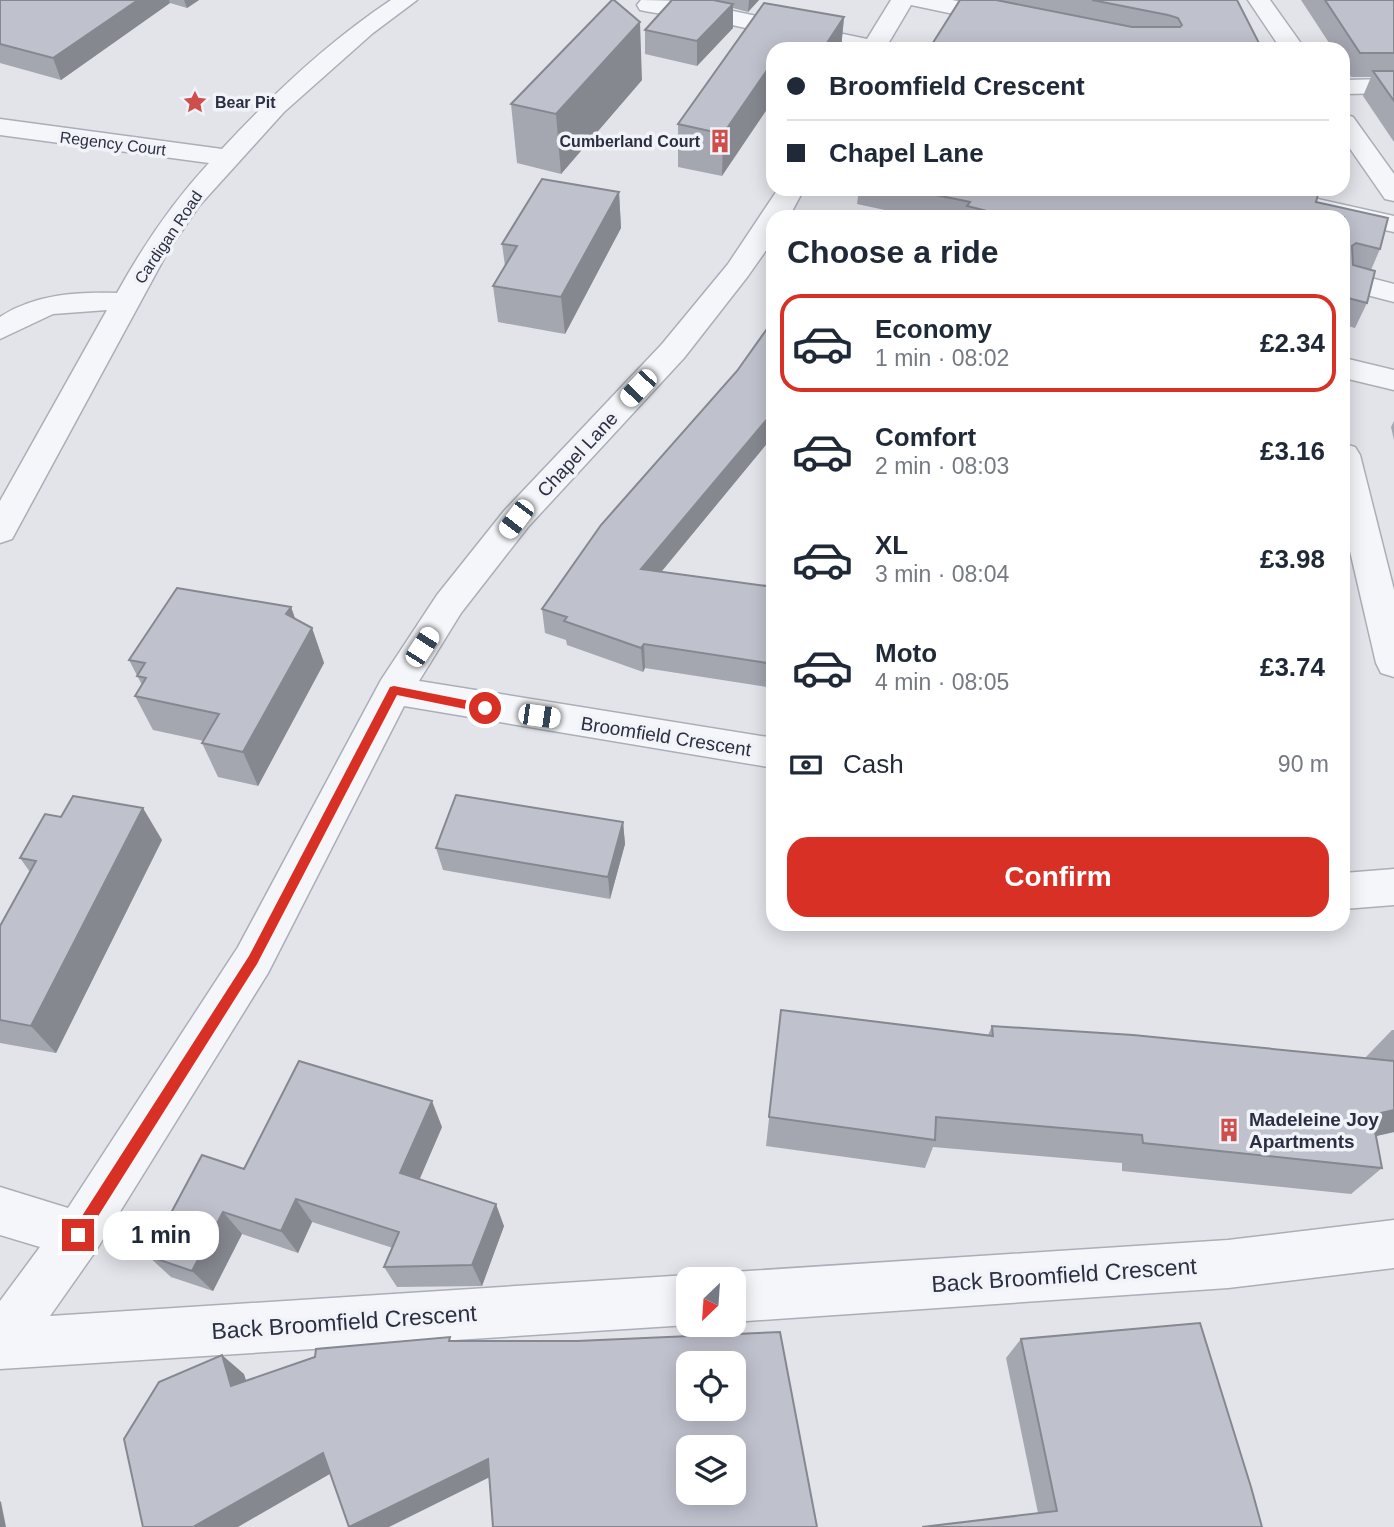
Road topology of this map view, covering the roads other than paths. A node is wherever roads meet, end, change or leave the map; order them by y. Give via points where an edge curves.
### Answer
1 (406, 0) edge
2 (902, 0) edge
3 (919, 0) edge
4 (1259, 0) edge
5 (648, 5) dead end
6 (1023, 21) edge
7 (845, 42) edge
8 (877, 42) edge
9 (1288, 42) edge
10 (1394, 86) edge
11 (1350, 87) edge
12 (0, 127) edge
13 (1350, 130) edge
14 (1367, 152) edge
15 (227, 158) junction
16 (1394, 193) edge
17 (1268, 196) edge
18 (1331, 210) edge
19 (1350, 214) edge
20 (1394, 224) edge
21 (766, 232) edge
22 (1350, 282) edge
23 (1394, 293) edge
24 (125, 302) junction
25 (0, 330) edge
26 (1350, 369) edge
27 (1394, 380) edge
28 (1350, 480) edge
29 (0, 531) edge
30 (1394, 663) edge
31 (394, 690) junction
32 (766, 752) edge
33 (1394, 887) edge
34 (1350, 891) edge
35 (0, 1211) edge
36 (78, 1235) junction
37 (1394, 1244) edge
38 (746, 1296) edge
39 (676, 1301) edge
40 (0, 1343) edge

1 - 15 street, Cardigan Road via 319,66
2 - 8 street
3 - 6 street
4 - 9 street
5 - 7 street via 685,8
10 - 11 street
12 - 15 street, Regency Court
13 - 14 street
14 - 16 street
15 - 24 street, Cardigan Road via 189,201
17 - 18 street
19 - 20 street
21 - 31 street, Chapel Lane via 673,351 516,519 449,604
22 - 23 street
24 - 25 street via 71,301 37,307
24 - 29 street, Cardigan Road
26 - 27 street
28 - 30 street
31 - 32 street, Broomfield Crescent
31 - 36 street, Chapel Lane via 253,960
33 - 34 street
35 - 36 street
36 - 40 street, Chapel Lane
37 - 38 street, Back Broomfield Crescent via 1228,1264
39 - 40 street, Back Broomfield Crescent

